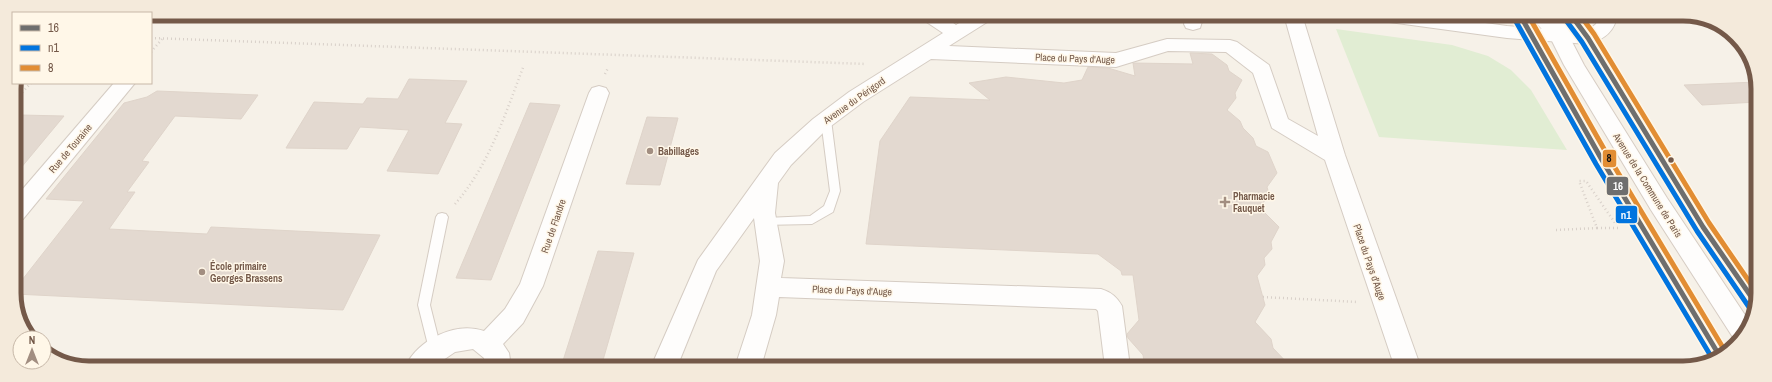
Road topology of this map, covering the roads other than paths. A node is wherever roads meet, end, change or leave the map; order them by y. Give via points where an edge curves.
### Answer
1 (937, 21) edge
2 (975, 21) edge
3 (1295, 21) edge
4 (1426, 21) edge
5 (1523, 21) edge
6 (1544, 21) edge
7 (1565, 21) edge
8 (1575, 21) edge
9 (1607, 21) edge
10 (956, 34) junction
11 (1530, 34) junction
12 (1559, 36) junction
13 (1588, 38) junction
14 (928, 52) junction
15 (123, 84) edge
16 (599, 93) dead end
17 (826, 120) junction
18 (1334, 155) junction
19 (767, 183) junction
20 (21, 206) edge
21 (442, 217) road end
22 (766, 222) junction
23 (769, 287) junction
24 (1751, 297) edge
25 (1740, 329) edge
26 (435, 349) junction
27 (1716, 352) edge
28 (492, 356) edge
29 (424, 361) edge
30 (667, 361) edge
31 (750, 361) edge
32 (1117, 361) edge
33 (1405, 361) edge

1 - 10 street
2 - 10 street, Avenue du Périgord
3 - 18 street, Place du Pays d'Auge
4 - 11 street
5 - 11 lane
6 - 12 street, Avenue de la Commune de Paris
7 - 12 street
8 - 13 lane
9 - 13 street via 1606,27
10 - 14 street, Avenue du Périgord
11 - 12 street
11 - 27 lane
12 - 13 street
12 - 25 street, Avenue de la Commune de Paris via 1576,69 1659,204
13 - 24 lane via 1703,227
14 - 17 street, Avenue du Périgord via 856,97
14 - 18 street, Place du Pays d'Auge via 1116,60 1167,45 1230,46 1262,70 1279,123
15 - 20 street, Rue de Touraine
16 - 28 street, Rue de Flandre via 532,286
17 - 19 street, Avenue du Périgord via 783,159
17 - 22 lane via 835,191 829,209 812,220
18 - 33 street, Place du Pays d'Auge
19 - 22 street, Avenue du Périgord via 764,213
19 - 30 street, Avenue du Périgord via 706,267
21 - 26 lane via 424,305
22 - 23 street, Avenue du Périgord via 772,262
23 - 31 street, Avenue du Périgord via 764,315
23 - 32 street, Place du Pays d'Auge via 1101,299 1110,306
26 - 28 street, Rue de Flandre via 450,342 468,339 480,341
26 - 29 street, Rue de Flandre

